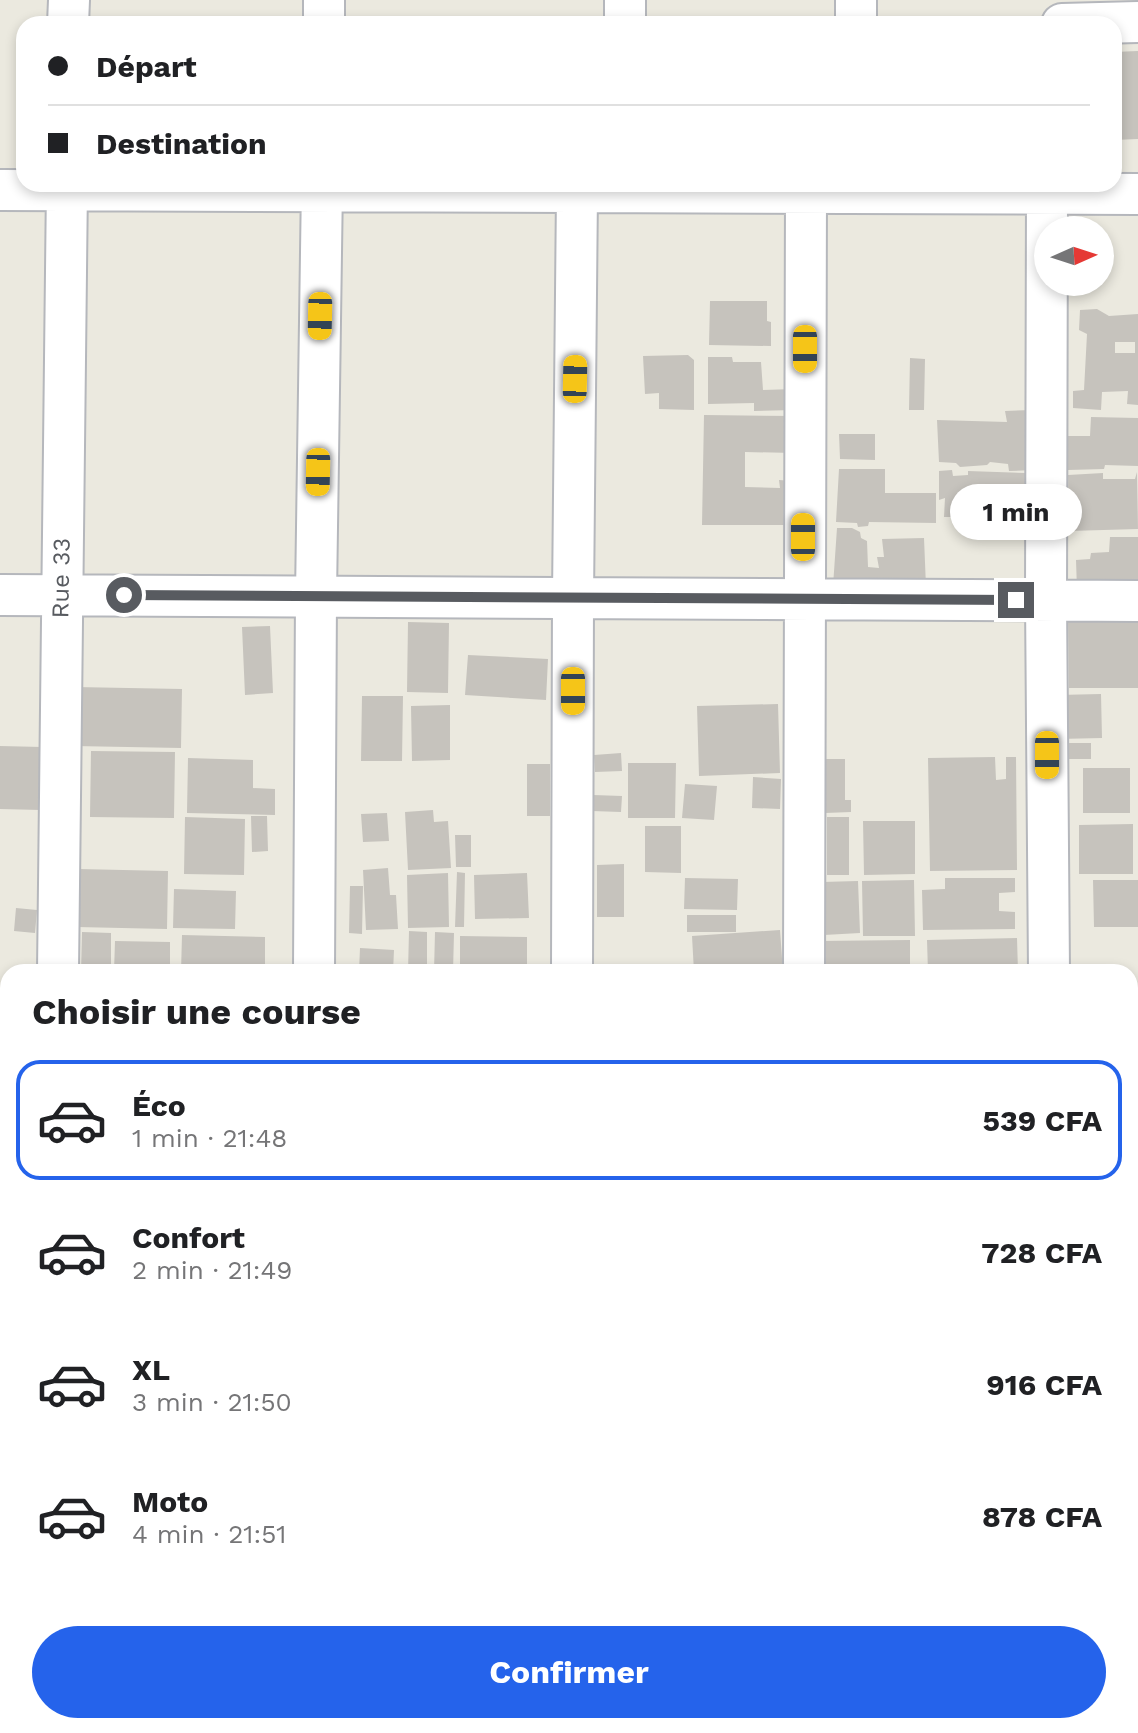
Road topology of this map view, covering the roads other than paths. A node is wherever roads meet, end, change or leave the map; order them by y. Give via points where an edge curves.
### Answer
1 (67, 192) edge
2 (322, 192) edge
3 (577, 192) joint
4 (806, 193) junction
5 (1047, 194) junction
6 (1138, 194) edge
7 (0, 595) edge
8 (60, 595) junction
9 (316, 596) junction
10 (573, 598) junction
11 (803, 599) junction
12 (1046, 600) junction
13 (1138, 601) edge
14 (58, 964) edge
15 (314, 964) edge
16 (572, 964) edge
17 (804, 964) edge
18 (1049, 964) edge

1 - 8 street, Rue 33
2 - 9 street
3 - 4 street
3 - 10 street
4 - 5 street
4 - 11 street
5 - 6 street
5 - 12 street
7 - 8 street
8 - 9 street
8 - 14 street, Rue 33
9 - 10 street
9 - 15 street
10 - 11 street
10 - 16 street
11 - 12 street
11 - 17 street
12 - 13 street
12 - 18 street

